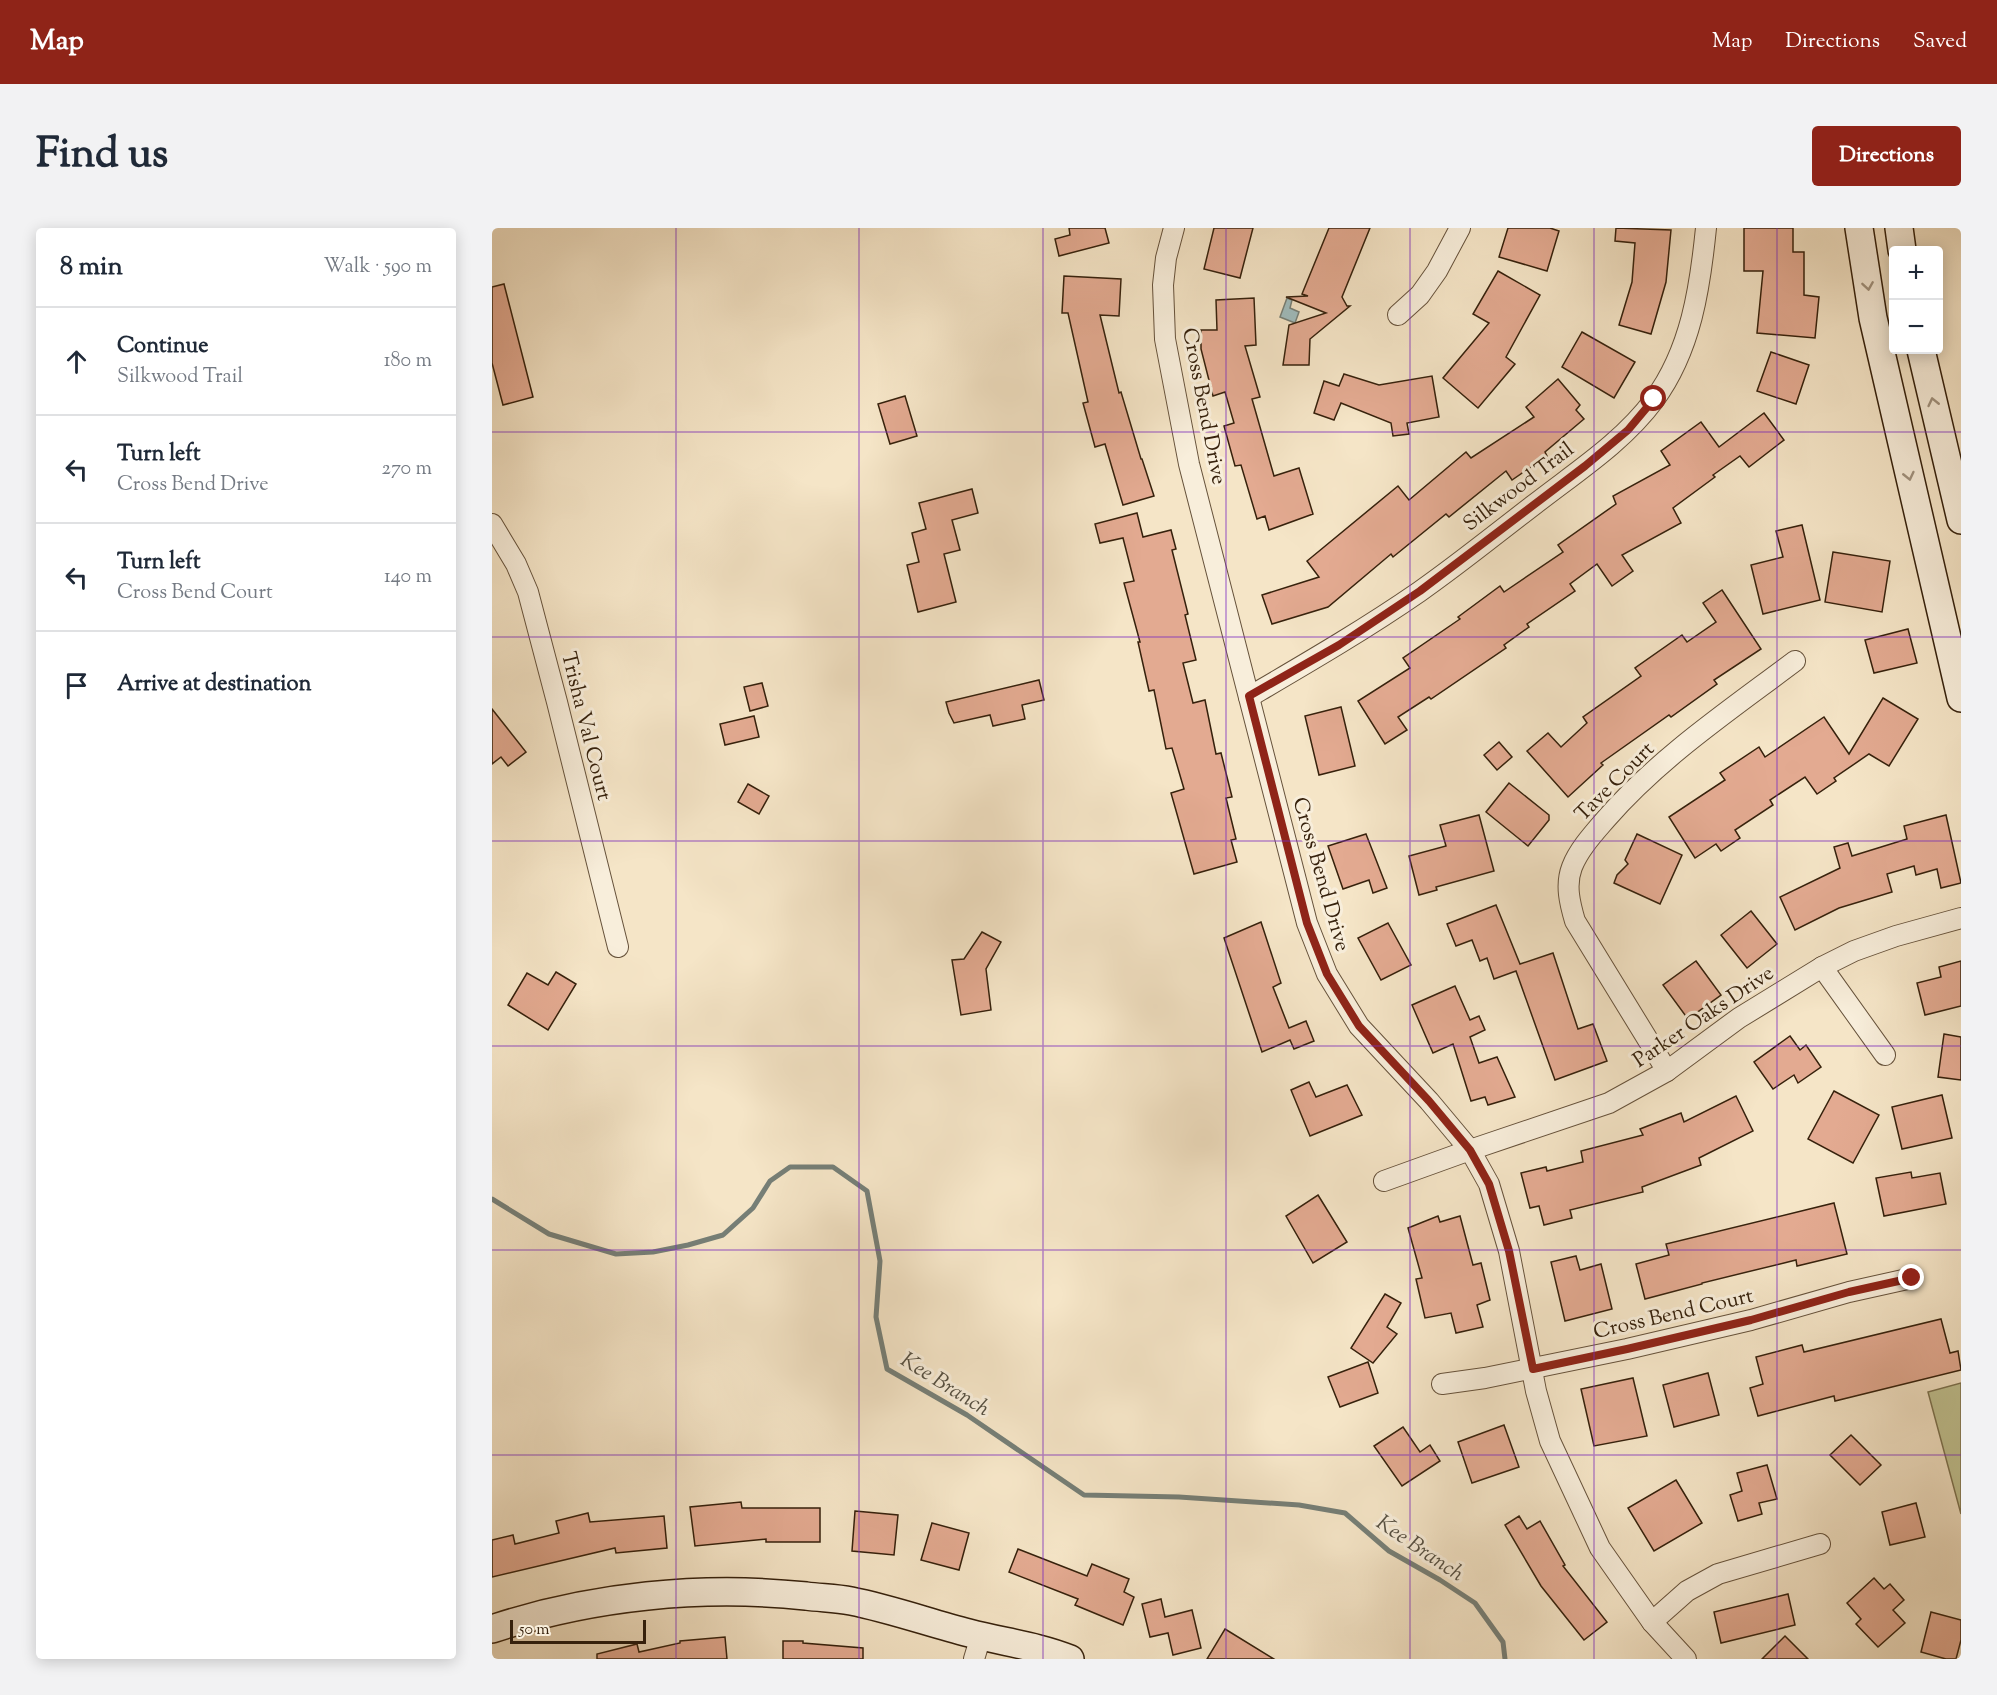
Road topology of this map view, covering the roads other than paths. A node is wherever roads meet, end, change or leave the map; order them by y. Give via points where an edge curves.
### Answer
1 (1174, 228) edge
2 (1460, 228) edge
3 (1706, 228) edge
4 (1859, 228) edge
5 (1899, 228) edge
6 (1901, 246) edge
7 (1398, 315) dead end
8 (1922, 354) edge
9 (1961, 520) edge
10 (492, 524) edge
11 (1795, 661) dead end
12 (1249, 696) junction
13 (1961, 698) edge
14 (1961, 918) edge
15 (618, 947) dead end
16 (1822, 967) junction
17 (1885, 1054) dead end
18 (1668, 1071) junction
19 (1470, 1150) junction
20 (1384, 1181) dead end
21 (1912, 1278) dead end
22 (1533, 1369) junction
23 (1442, 1384) dead end
24 (1820, 1544) dead end
25 (1652, 1622) junction
26 (492, 1629) edge
27 (977, 1648) edge
28 (1070, 1659) edge
29 (1686, 1659) edge

1 - 12 street, Cross Bend Drive via 1163,285 1165,339 1189,464
2 - 7 street via 1420,295
3 - 12 street, Silkwood Trail via 1701,280 1679,355 1654,399 1628,430 1420,591 1339,645
4 -> 13 main road via 1873,318
5 - 6 main road
9 -> 8 main road
10 - 15 street, Trisha Val Court via 528,592
11 - 18 street, Tave Court via 1691,739 1621,802 1571,868 1569,899 1575,921
12 - 19 street, Cross Bend Drive via 1307,923 1327,974 1359,1026
14 - 16 street, Parker Oaks Drive via 1896,936
16 - 17 street
16 - 18 street, Parker Oaks Drive via 1739,1018
18 - 19 street, Parker Oaks Drive via 1609,1103
19 - 20 street, Parker Oaks Drive
19 - 22 street, Cross Bend Drive via 1489,1184 1506,1240
21 - 22 street, Cross Bend Court via 1740,1323
22 - 23 street, Cross Bend Court
22 - 25 street, Cross Bend Drive via 1550,1441 1600,1548
24 - 25 street via 1718,1574 1687,1591
25 - 29 street, Cross Bend Drive
26 - 27 main road via 528,1617 681,1592 768,1592 850,1601
27 - 28 main road via 1022,1645

